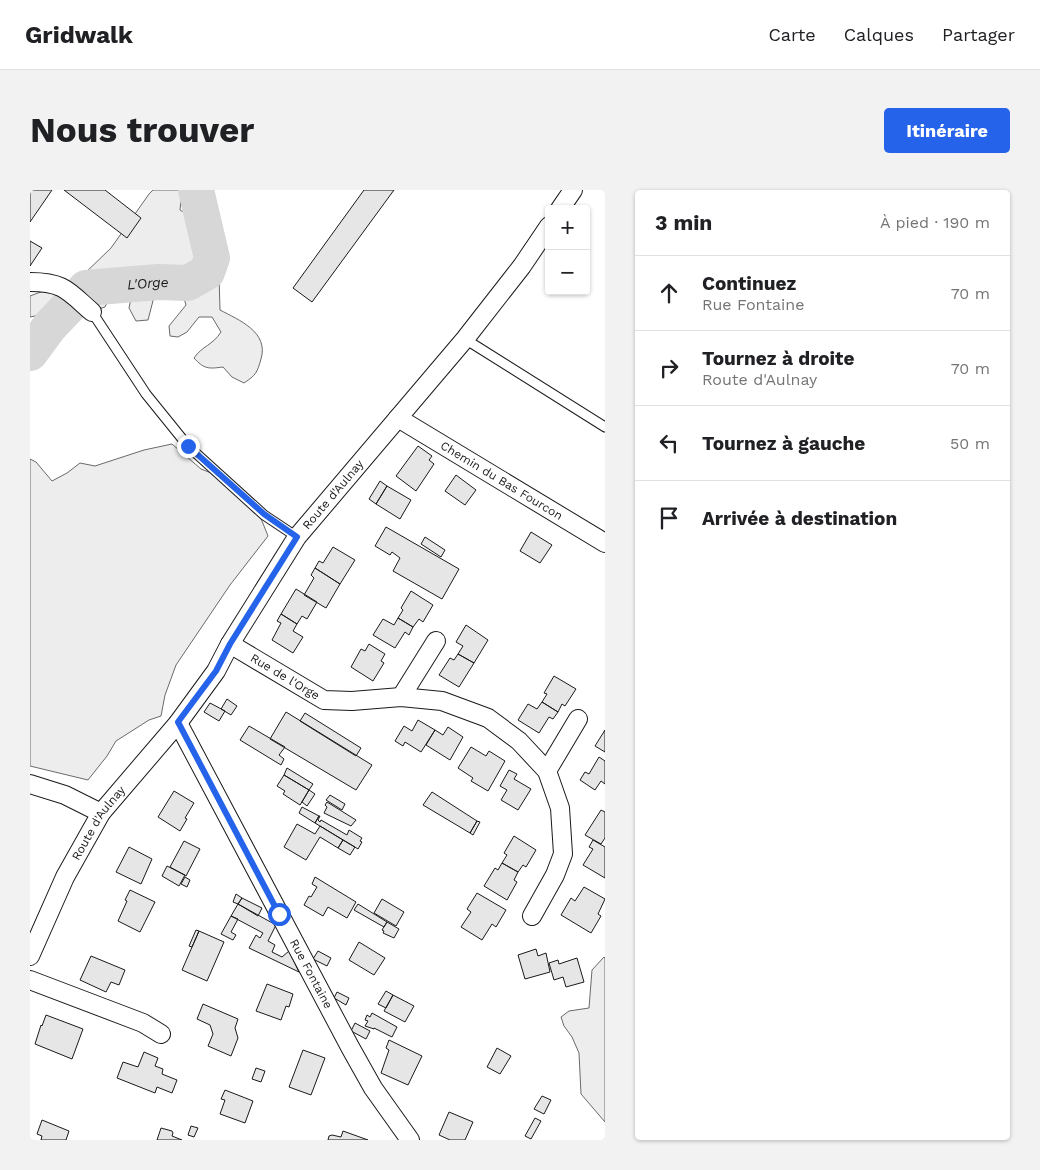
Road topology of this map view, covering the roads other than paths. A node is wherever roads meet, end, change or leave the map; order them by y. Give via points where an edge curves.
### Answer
1 (573, 190) edge
2 (563, 205) edge
3 (545, 232) edge
4 (30, 282) edge
5 (92, 312) joint
6 (465, 339) junction
7 (398, 418) junction
8 (605, 427) edge
9 (297, 537) junction
10 (605, 544) edge
11 (436, 641) dead end
12 (230, 644) junction
13 (401, 697) junction
14 (578, 719) dead end
15 (178, 722) junction
16 (547, 771) junction
17 (30, 784) edge
18 (101, 813) junction
19 (532, 916) dead end
20 (30, 956) edge
21 (30, 980) edge
22 (161, 1034) dead end
23 (410, 1140) edge

1 - 2 street
3 - 6 street, Route d'Aulnay
4 - 5 street via 48,282 65,288
5 - 9 lane via 146,394 188,446 264,514
6 - 7 street, Route d'Aulnay
6 - 8 lane
7 - 9 street, Route d'Aulnay
7 - 10 street, Chemin du Bas Fourcon
9 - 12 street, Route d'Aulnay
11 - 13 street
12 - 13 street, Rue de l'Orge via 324,700
12 - 15 street, Route d'Aulnay via 216,671
13 - 16 street, Rue de l'Orge via 442,701 488,718 519,740
14 - 16 street
15 - 18 street, Route d'Aulnay
15 - 23 street, Rue Fontaine via 373,1088
16 - 19 street, Rue de l'Orge via 560,808 562,854 556,875
17 - 18 street via 65,795
18 - 20 street, Route d'Aulnay via 65,876
21 - 22 street via 143,1023

